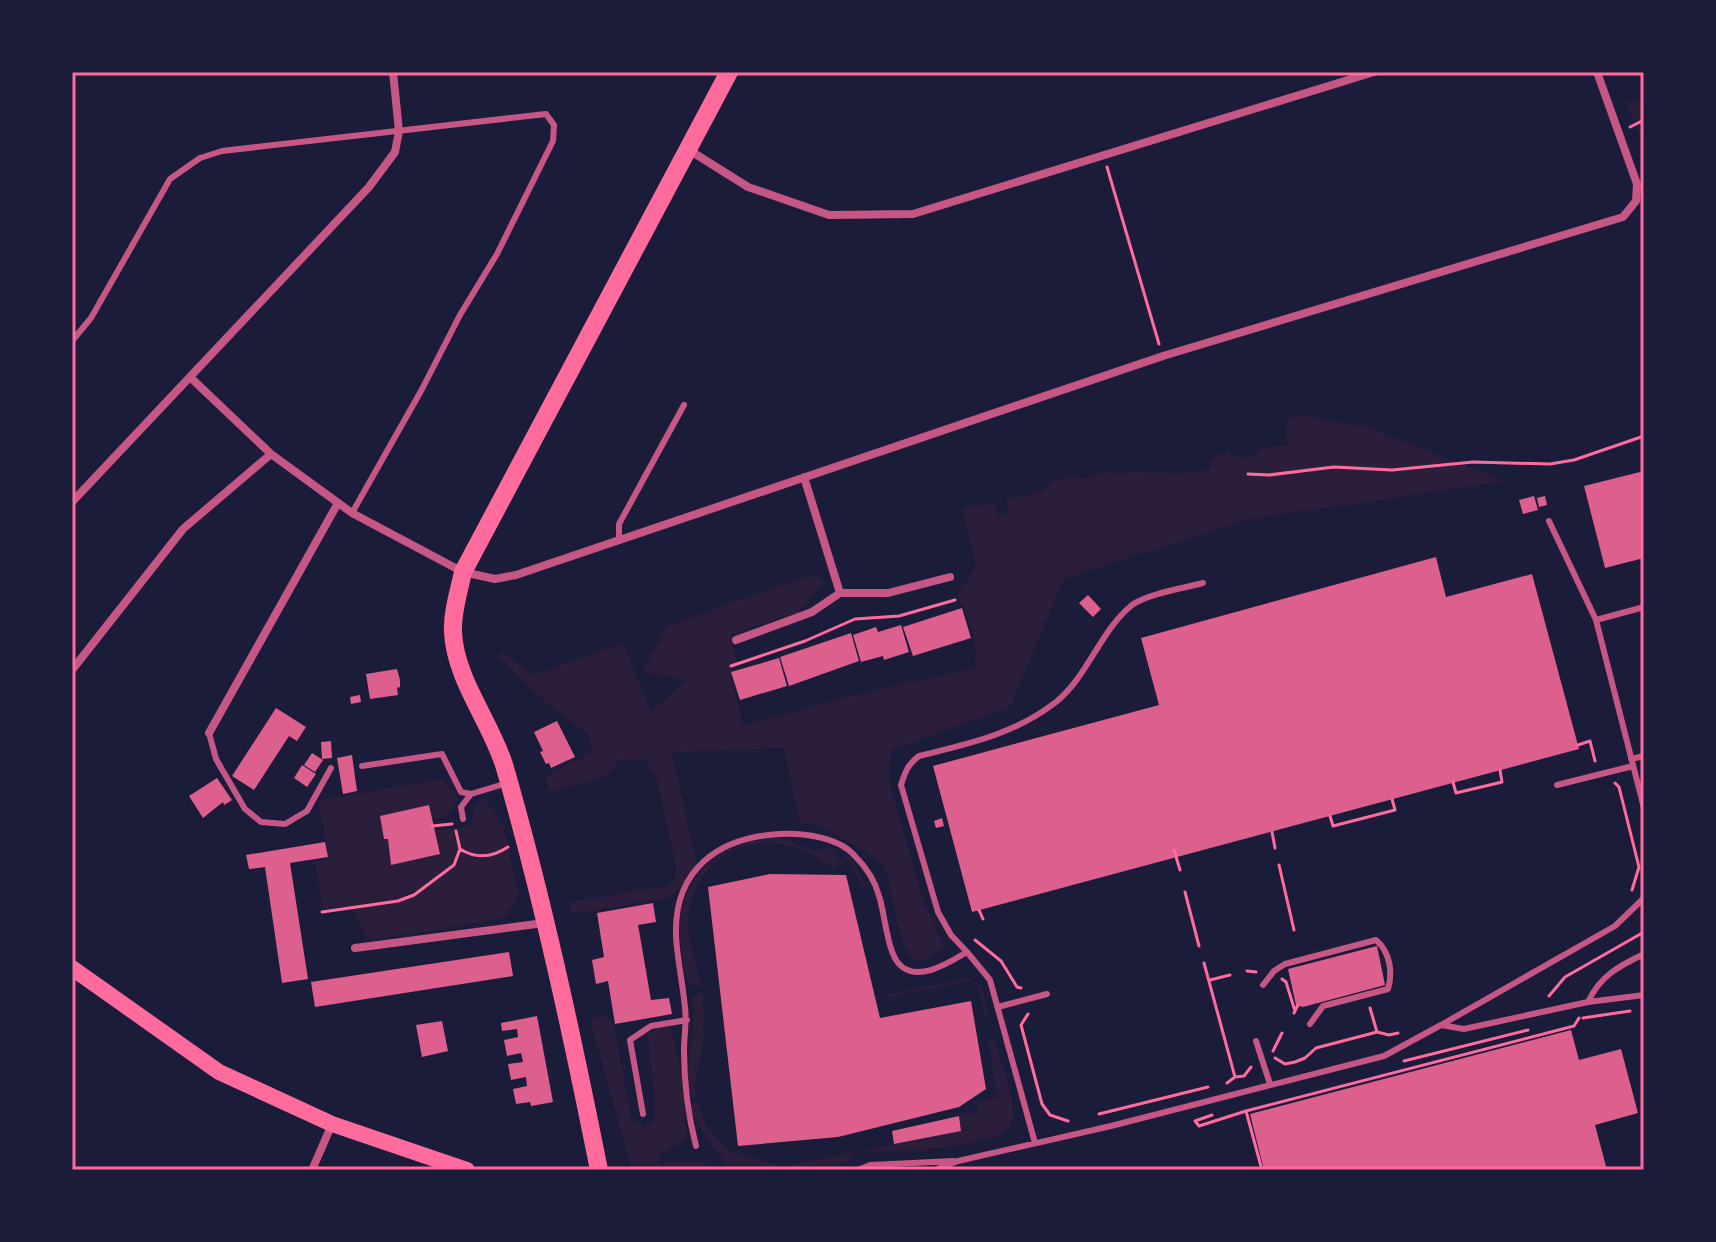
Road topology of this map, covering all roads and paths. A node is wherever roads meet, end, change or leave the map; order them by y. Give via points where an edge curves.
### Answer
1 (393, 72) edge
2 (729, 72) edge
3 (1374, 72) edge
4 (1597, 72) edge
5 (399, 131) junction
6 (689, 150) junction
7 (1104, 156) junction
8 (72, 341) edge
9 (1163, 356) junction
10 (190, 377) junction
11 (684, 405) dead end
12 (1644, 436) edge
13 (271, 454) junction
14 (1248, 474) dead end
15 (804, 477) junction
16 (72, 502) edge
17 (338, 503) junction
18 (352, 513) junction
19 (1549, 521) dead end
20 (619, 541) junction
21 (463, 572) junction
22 (950, 577) dead end
23 (1203, 583) dead end
24 (840, 593) junction
25 (955, 600) dead end
26 (1644, 607) edge
27 (1596, 620) junction
28 (736, 640) dead end
29 (731, 666) dead end
30 (72, 670) edge
31 (209, 733) joint
32 (1578, 745) dead end
33 (1644, 756) edge
34 (1595, 761) dead end
35 (1632, 762) junction
36 (362, 766) dead end
37 (331, 768) dead end
38 (1500, 770) dead end
39 (1611, 780) dead end
40 (509, 782) junction
41 (1453, 782) dead end
42 (1557, 785) dead end
43 (471, 794) junction
44 (1392, 799) dead end
45 (1644, 808) edge
46 (1330, 816) dead end
47 (463, 819) dead end
48 (432, 826) dead end
49 (1272, 832) dead end
50 (526, 843) junction
51 (1275, 848) dead end
52 (460, 849) junction
53 (1174, 850) dead end
54 (1279, 865) dead end
55 (1180, 870) dead end
56 (1185, 892) dead end
57 (1634, 892) dead end
58 (1644, 898) edge
59 (979, 910) dead end
60 (322, 912) dead end
61 (983, 919) dead end
62 (546, 923) junction
63 (1294, 930) dead end
64 (1644, 932) edge
65 (973, 938) dead end
66 (1199, 946) dead end
67 (355, 948) dead end
68 (967, 952) junction
69 (1644, 954) edge
70 (1204, 963) dead end
71 (72, 968) edge
72 (1247, 971) dead end
73 (1263, 973) dead end
74 (1230, 975) dead end
75 (1279, 977) dead end
76 (1209, 981) junction
77 (1263, 985) dead end
78 (1023, 988) dead end
79 (1047, 994) dead end
80 (1644, 995) edge
81 (1546, 999) dead end
82 (1588, 1002) junction
83 (1298, 1005) dead end
84 (998, 1007) junction
85 (1370, 1008) dead end
86 (1039, 1010) dead end
87 (1631, 1011) dead end
88 (1579, 1018) junction
89 (687, 1020) junction
90 (1564, 1021) dead end
91 (1310, 1024) dead end
92 (1441, 1025) junction
93 (1533, 1028) dead end
94 (1377, 1032) junction
95 (1403, 1032) dead end
96 (1282, 1033) dead end
97 (1256, 1041) dead end
98 (1253, 1063) dead end
99 (1394, 1063) dead end
100 (1235, 1077) junction
101 (1227, 1083) dead end
102 (1270, 1084) junction
103 (1212, 1086) dead end
104 (1221, 1111) dead end
105 (1246, 1111) junction
106 (643, 1114) dead end
107 (1098, 1114) dead end
108 (1075, 1120) dead end
109 (332, 1124) junction
110 (1035, 1143) junction
111 (696, 1146) dead end
112 (958, 1161) junction
113 (875, 1166) junction
114 (861, 1169) edge
115 (312, 1170) edge
116 (467, 1170) edge
117 (599, 1170) edge
118 (883, 1170) edge
119 (935, 1170) edge
120 (1262, 1170) edge

1 - 5 street
2 - 6 main road
3 - 7 street
4 - 9 street via 1637,184 1636,201 1623,217
5 - 8 lane via 200,158 170,179 91,318
5 - 10 street via 395,152 369,187
5 - 18 lane via 537,114 551,118 555,131 497,254
6 - 7 street via 748,187 829,215 913,214
6 - 21 main road
7 - 9 path
9 - 15 street
10 - 13 street
10 - 16 street
11 - 20 lane via 619,524
12 - 14 path via 1550,464 1473,462
13 - 17 street
13 - 30 street via 183,529
15 - 20 street
15 - 24 street
17 - 18 street
17 - 31 street
18 - 21 street
19 - 27 lane
20 - 21 street via 516,575 495,579
21 - 40 main road via 453,633 461,667
22 - 24 street via 888,593
23 - 68 lane via 1134,604 1057,701 1018,726 911,762 901,785 938,912
24 - 28 street via 799,618
25 - 29 path via 899,616 855,619
26 - 27 lane
27 - 35 lane
31 - 37 lane via 216,759 245,809 261,822 285,824 307,811
32 - 34 path via 1590,741
33 - 35 lane
35 - 42 lane
35 - 45 lane
36 - 43 lane via 442,754 461,792
38 - 41 path via 1502,782 1456,793
39 - 57 path via 1619,787 1639,867
40 - 43 lane
40 - 50 main road
43 - 47 lane via 461,807
44 - 46 path via 1395,810 1333,826
48 - 52 path via 452,823
49 - 51 path
50 - 52 path via 487,855
50 - 62 main road
52 - 60 path via 448,872 406,899
53 - 55 path
54 - 63 path
56 - 66 path
58 - 92 lane via 1615,926
59 - 61 path
62 - 67 street
62 - 117 main road
64 - 81 path via 1565,977
65 - 78 path
68 - 84 lane via 990,980
68 - 89 lane via 939,967 910,971 893,954 873,879 851,851 802,834 749,837 701,862 680,901 676,935
69 - 82 lane via 1614,969 1595,986
70 - 76 path
71 - 109 main road via 219,1072
72 - 73 path
74 - 76 path
75 - 83 path via 1286,982 1295,1012
76 - 100 path
77 - 91 lane via 1285,964 1376,940 1384,947 1392,975 1388,989 1323,1006
79 - 84 lane
80 - 82 lane
82 - 88 path
82 - 92 lane via 1464,1029
84 - 110 lane
85 - 94 path
86 - 108 path via 1028,1013 1021,1025 1042,1104 1050,1115
87 - 88 path
88 - 90 path
88 - 105 path via 1574,1026
89 - 106 lane via 651,1026 630,1040
89 - 111 lane via 685,1086
92 - 102 lane via 1384,1056
93 - 99 path
94 - 95 path
94 - 96 path via 1316,1048 1285,1064 1276,1060 1272,1049
97 - 102 lane
98 - 100 path via 1244,1076
100 - 101 path
102 - 110 lane
103 - 107 path
104 - 105 path via 1195,1121 1199,1126
105 - 120 path
109 - 115 street
109 - 116 main road
110 - 112 lane
112 - 113 lane
112 - 119 lane
113 - 114 lane
113 - 118 lane

